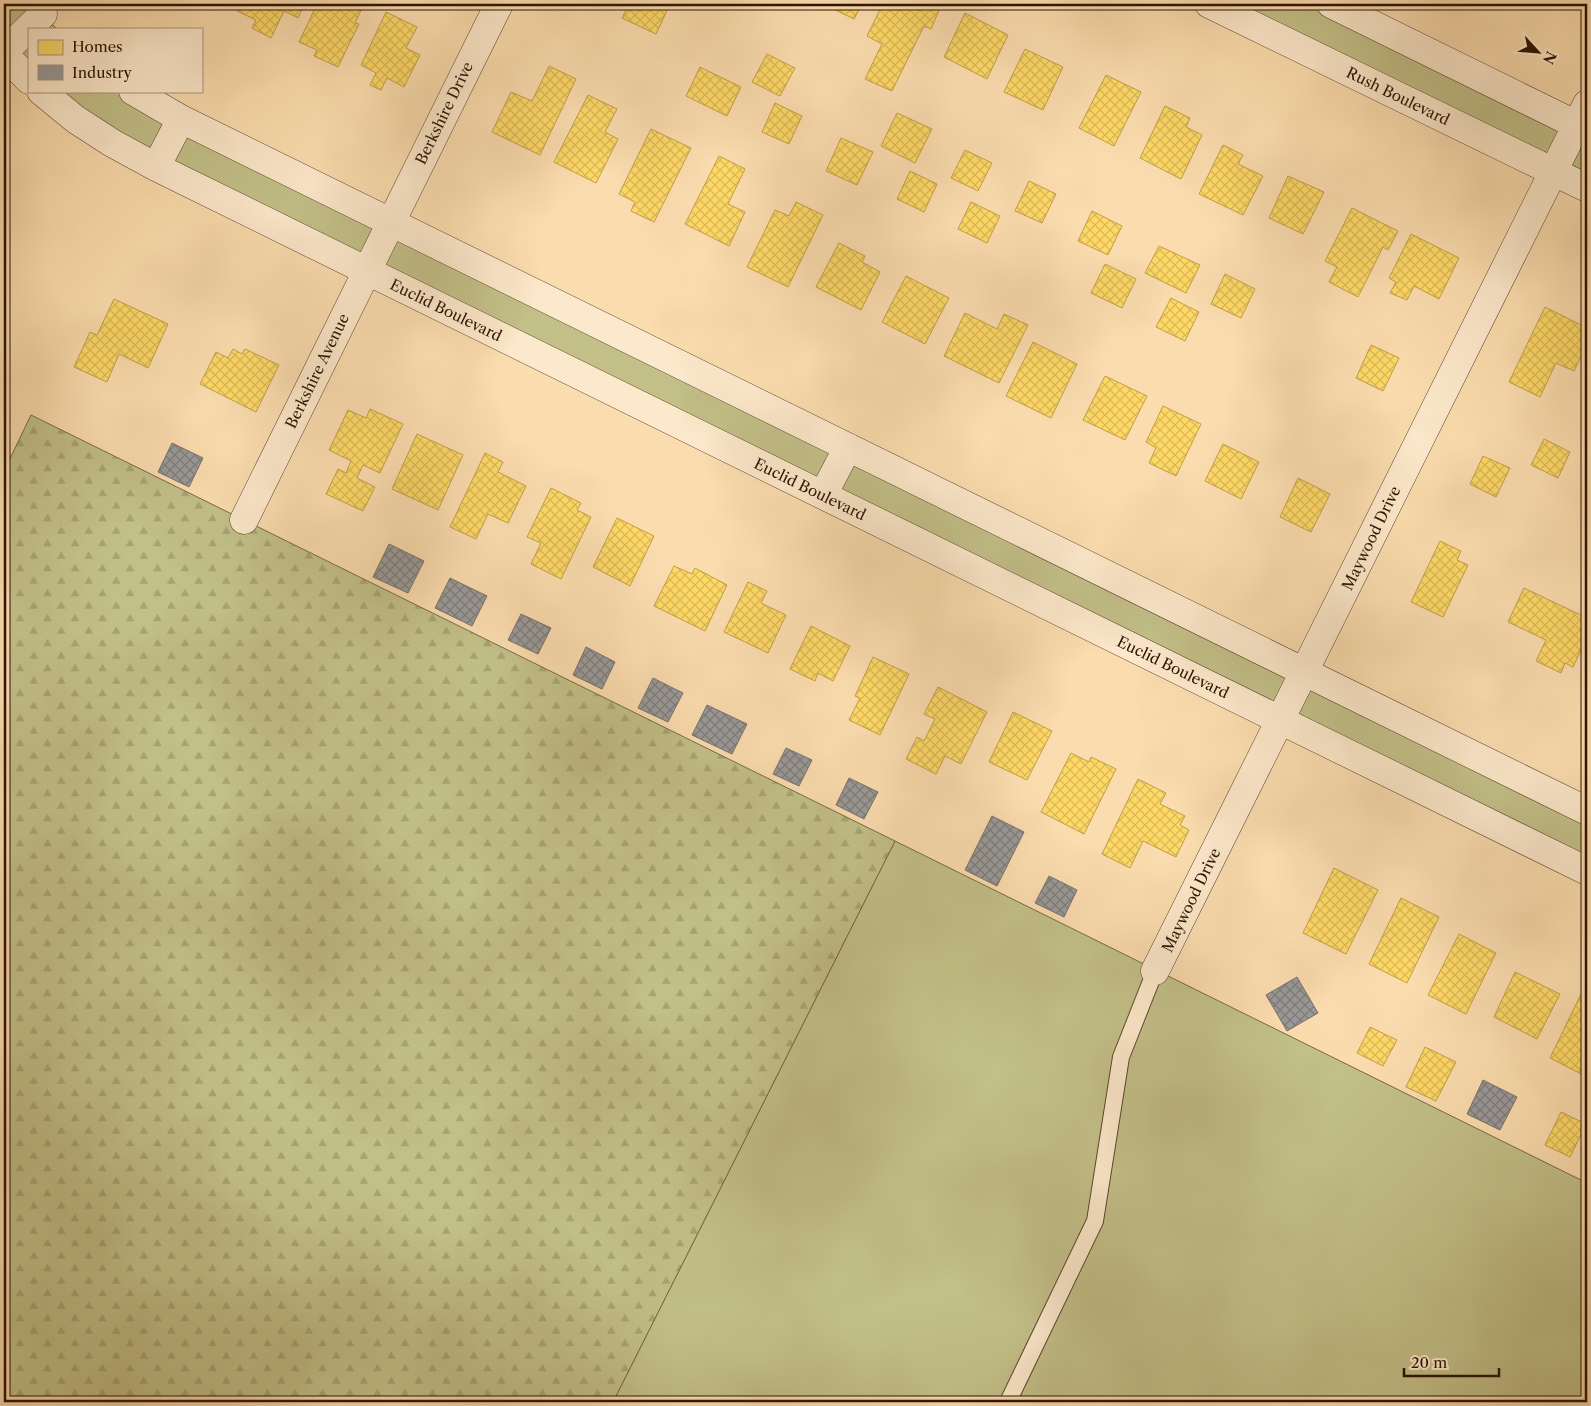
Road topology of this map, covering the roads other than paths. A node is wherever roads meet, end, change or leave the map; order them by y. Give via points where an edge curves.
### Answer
1 (499, 4) edge
2 (1209, 4) edge
3 (1331, 4) edge
4 (44, 16) edge
5 (31, 28) edge
6 (28, 31) edge
7 (4, 53) edge
8 (28, 79) edge
9 (43, 92) edge
10 (135, 92) edge
11 (181, 119) junction
12 (1584, 120) edge
13 (156, 167) junction
14 (1553, 172) junction
15 (1587, 188) edge
16 (390, 222) junction
17 (366, 270) junction
18 (848, 447) junction
19 (823, 495) junction
20 (244, 520) dead end
21 (1304, 672) junction
22 (1281, 720) junction
23 (1587, 811) edge
24 (1587, 871) edge
25 (1155, 971) joint
26 (1008, 1402) edge

1 - 16 street, Berkshire Drive
2 - 14 street, Rush Boulevard
3 - 12 street
4 - 5 street
6 - 7 street
7 - 8 street
9 - 13 street, Euclid Boulevard via 75,119
10 - 11 street
11 - 13 street
11 - 16 street
12 - 14 street, Maywood Drive
13 - 17 street, Euclid Boulevard
14 - 15 street, Rush Boulevard
14 - 21 street, Maywood Drive
16 - 17 street, Berkshire Avenue
16 - 18 street
17 - 19 street, Euclid Boulevard
17 - 20 street, Berkshire Avenue
18 - 19 street
18 - 21 street
19 - 22 street, Euclid Boulevard
21 - 22 street, Maywood Drive
21 - 23 street
22 - 24 street, Euclid Boulevard
22 - 25 street, Maywood Drive
25 - 26 lane via 1121,1057 1095,1221

